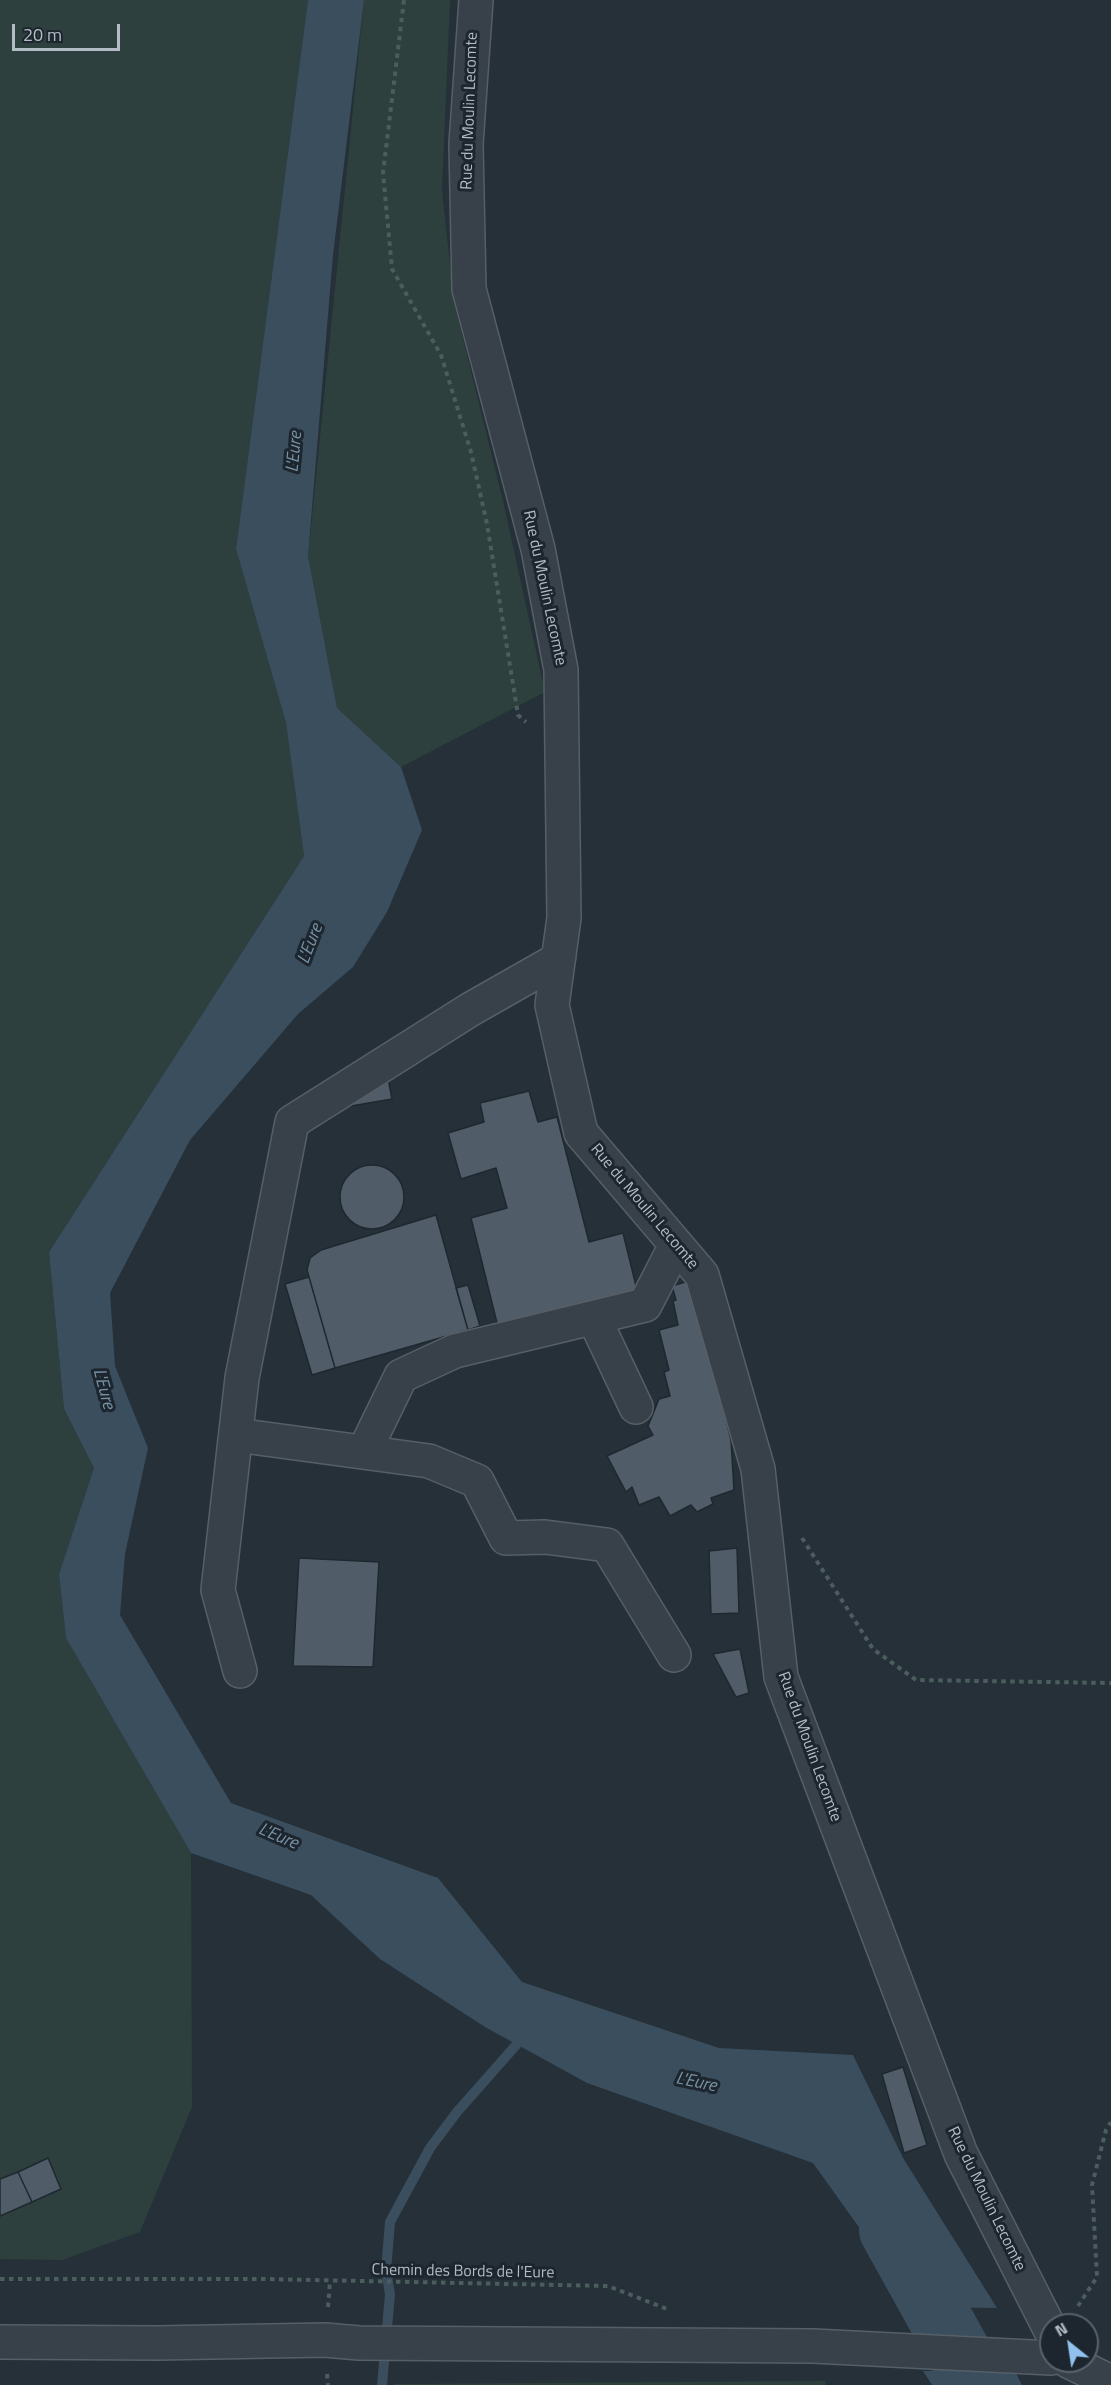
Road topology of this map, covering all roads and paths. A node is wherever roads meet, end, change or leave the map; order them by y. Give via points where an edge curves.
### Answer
1 (404, 0) edge
2 (476, 0) edge
3 (562, 750) junction
4 (559, 957) junction
5 (676, 1245) junction
6 (594, 1318) junction
7 (636, 1407) dead end
8 (236, 1435) junction
9 (364, 1452) junction
10 (796, 1529) dead end
11 (674, 1655) dead end
12 (240, 1671) dead end
13 (1111, 1683) edge
14 (1111, 2122) edge
15 (1097, 2277) dead end
16 (0, 2278) edge
17 (675, 2312) dead end
18 (1042, 2313) edge
19 (0, 2342) edge
20 (1035, 2357) edge
21 (1093, 2373) edge
22 (1111, 2382) edge

1 - 3 path via 383,173 392,269 441,355 471,452 487,524 518,715
2 - 3 street, Rue du Moulin Lecomte via 466,144 469,289 538,549 561,670
3 - 4 street, Rue du Moulin Lecomte via 564,918
4 - 5 street, Rue du Moulin Lecomte via 552,1005 581,1133
4 - 8 street via 292,1122 242,1378
5 - 6 street via 645,1305
5 - 18 street, Rue du Moulin Lecomte via 702,1275 758,1470 781,1677 961,2154
6 - 7 street
6 - 9 street via 455,1351 401,1376
8 - 9 street
8 - 12 street via 218,1590
9 - 11 street via 429,1461 477,1481 506,1538 545,1537 607,1545
10 - 13 path via 873,1649 916,1680
14 - 15 path via 1092,2185
16 - 17 path, Chemin des Bords de l'Eure via 608,2286
19 - 20 street via 325,2340 813,2346
21 - 22 street

